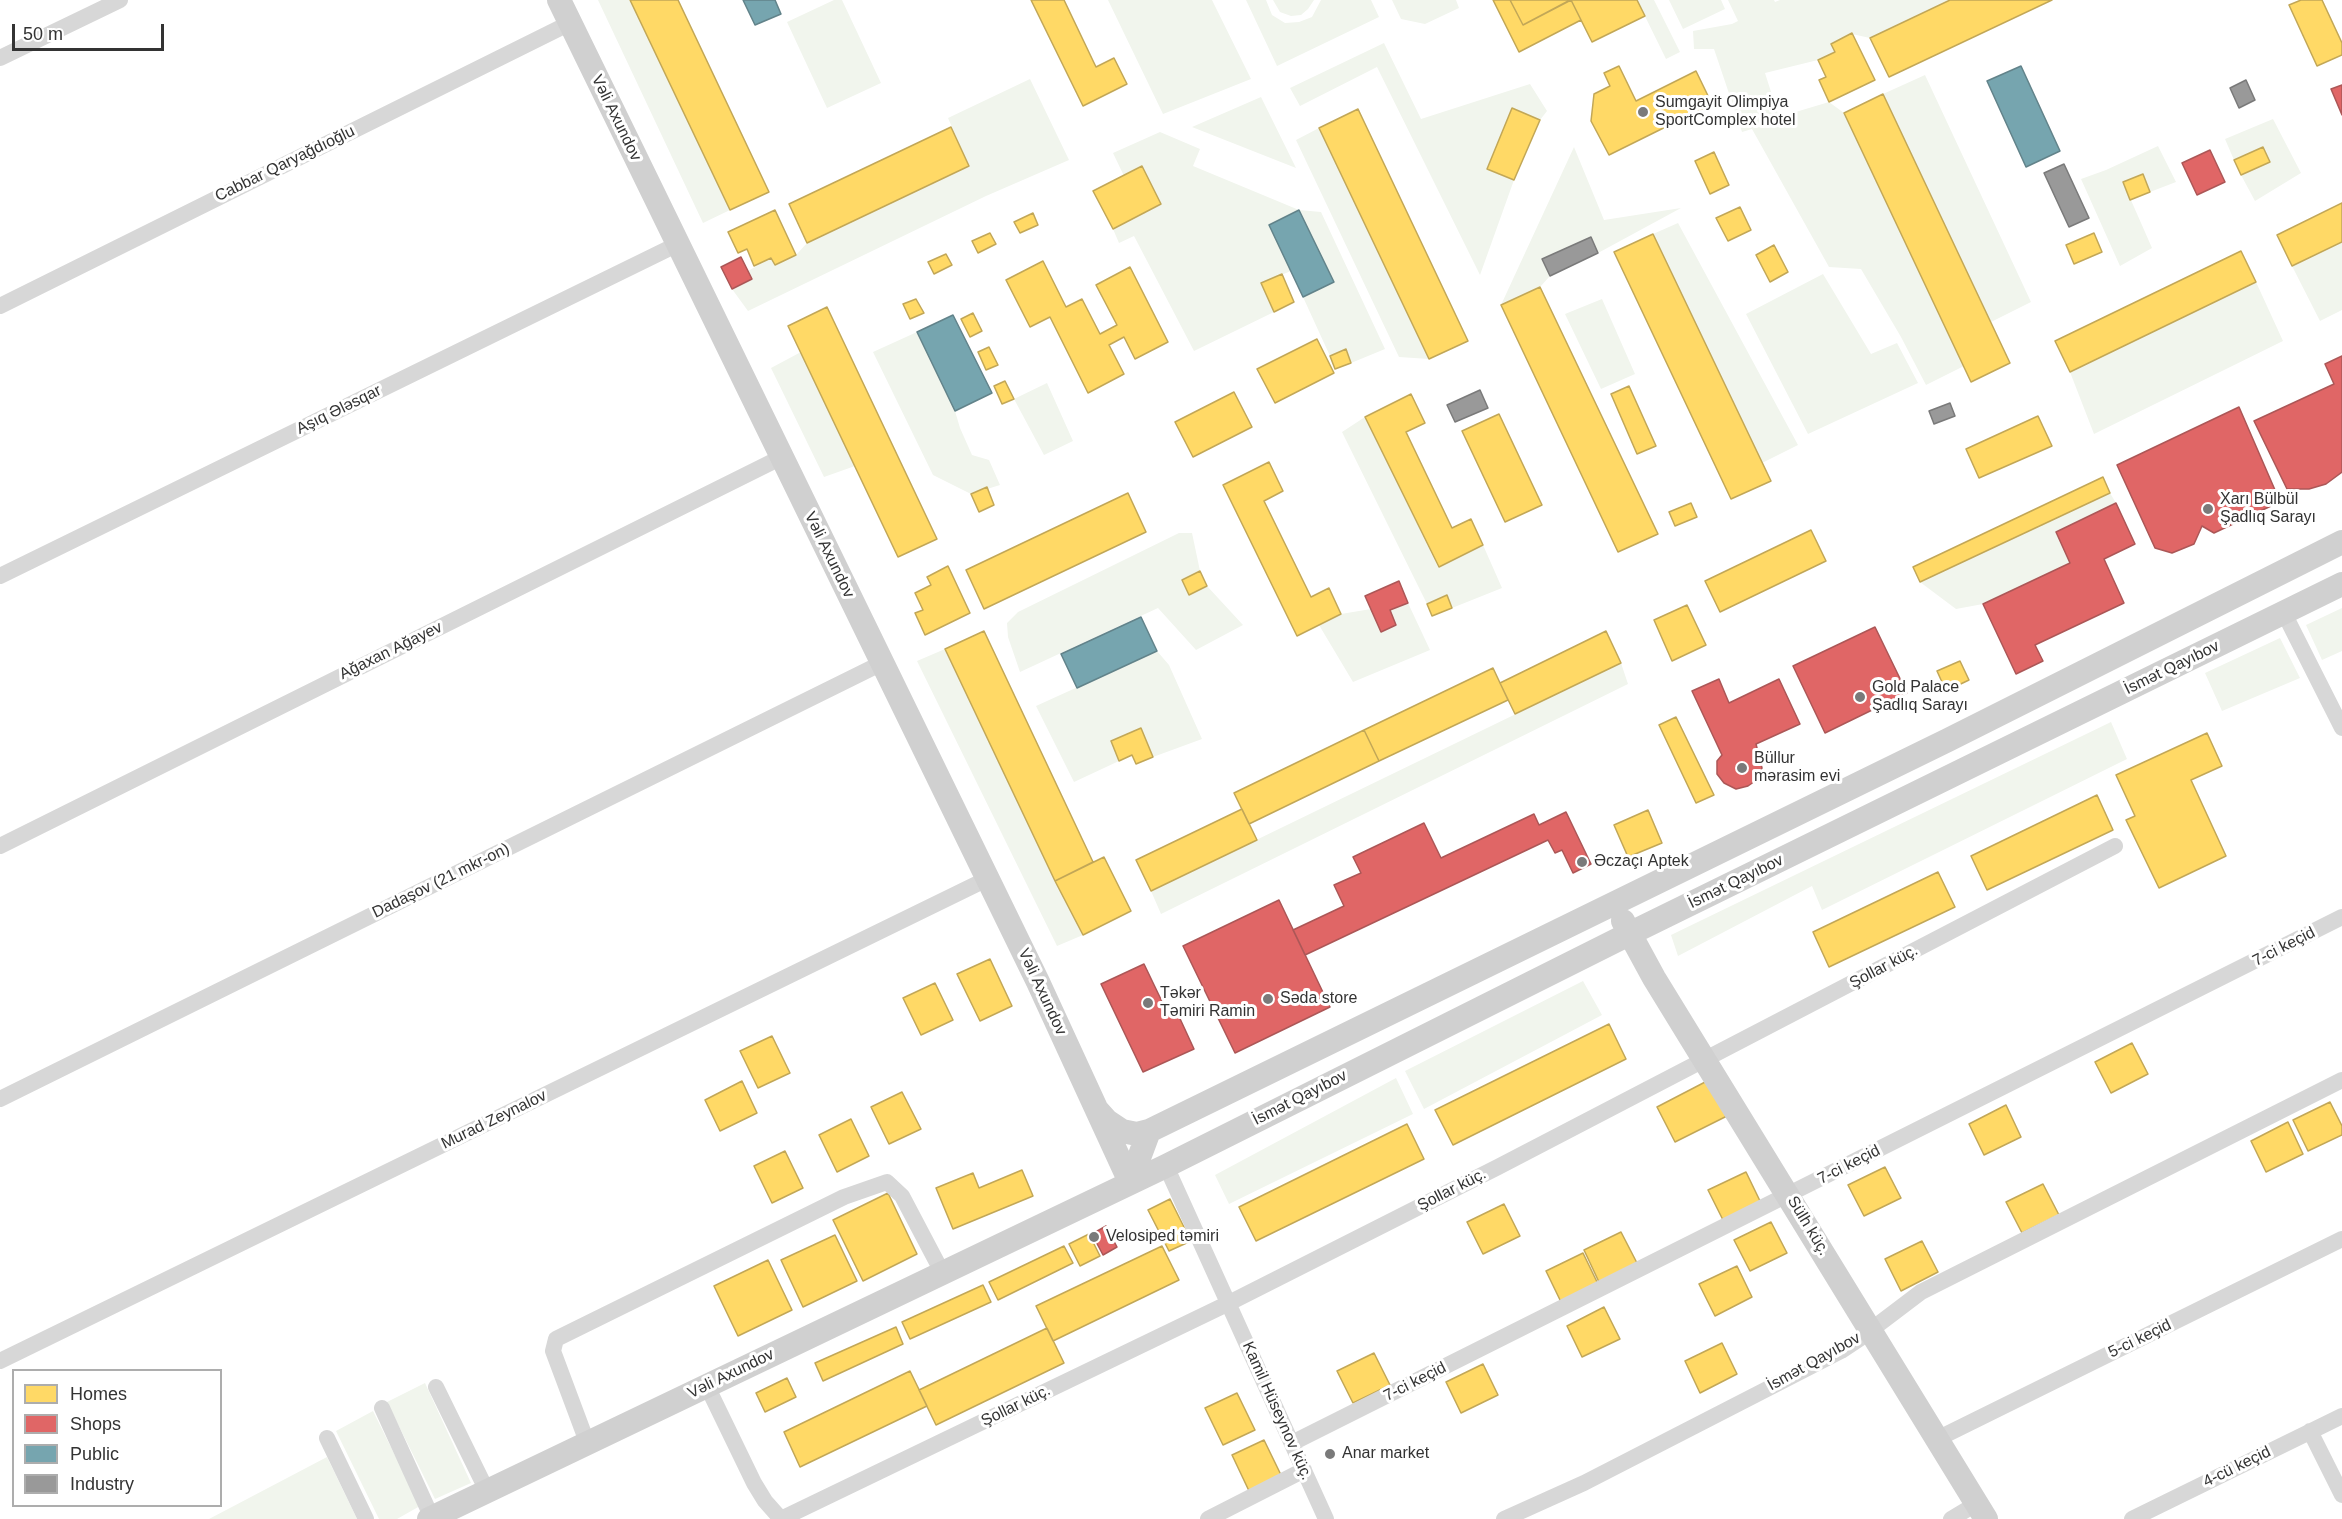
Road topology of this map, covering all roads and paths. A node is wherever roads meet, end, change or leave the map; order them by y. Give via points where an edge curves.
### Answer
1 (120, 0) edge
2 (559, 0) edge
3 (570, 23) junction
4 (0, 58) edge
5 (678, 244) junction
6 (0, 306) edge
7 (782, 457) junction
8 (2342, 542) edge
9 (0, 576) edge
10 (2342, 584) edge
11 (2284, 613) junction
12 (2167, 630) junction
13 (2184, 662) junction
14 (882, 663) junction
15 (2342, 728) edge
16 (1948, 740) junction
17 (1963, 771) junction
18 (0, 846) edge
19 (2115, 846) dead end
20 (987, 879) junction
21 (1613, 903) junction
22 (2342, 917) edge
23 (1629, 934) junction
24 (1706, 1061) junction
25 (2342, 1080) edge
26 (0, 1099) edge
27 (1098, 1111) junction
28 (1149, 1131) junction
29 (1166, 1166) junction
30 (1130, 1182) junction
31 (1789, 1195) junction
32 (2342, 1239) edge
33 (942, 1272) junction
34 (1229, 1303) junction
35 (1871, 1330) junction
36 (0, 1361) edge
37 (707, 1386) junction
38 (436, 1387) dead end
39 (382, 1408) dead end
40 (2342, 1416) edge
41 (2310, 1431) junction
42 (327, 1438) dead end
43 (1937, 1439) junction
44 (588, 1442) junction
45 (1292, 1443) junction
46 (1304, 1470) junction
47 (487, 1491) junction
48 (2342, 1495) edge
49 (1981, 1511) edge
50 (430, 1518) edge
51 (366, 1519) edge
52 (781, 1519) edge
53 (1208, 1519) edge
54 (1326, 1519) edge
55 (1504, 1519) edge
56 (1951, 1519) edge
57 (2132, 1519) edge

1 - 4 street
2 - 3 street, Vəli Axundov
3 - 5 street, Vəli Axundov
3 - 6 street, Cabbar Qaryağdıoğlu
5 - 7 street, Vəli Axundov
5 - 9 street, Aşıq Ələsqar
7 - 14 street, Vəli Axundov
7 - 18 street, Ağaxan Ağayev
8 - 12 street
10 - 11 street, İsmət Qayıbov
11 - 13 street, İsmət Qayıbov
11 - 15 street
12 - 13 street
12 - 16 street
13 - 17 street, İsmət Qayıbov
14 - 20 street, Vəli Axundov
14 - 26 street, Dadaşov (21 mkr-on)
16 - 17 street
16 - 21 street
17 - 23 street, İsmət Qayıbov
19 - 24 street, Şollar küç.
20 - 27 street, Vəli Axundov
20 - 36 street, Murad Zeynalov
21 - 23 street, Sülh küç.
21 - 28 street
22 - 31 street, 7-ci keçid
23 - 24 street, Sülh küç.
23 - 29 street, İsmət Qayıbov
24 - 31 street, Sülh küç.
24 - 34 street, Şollar küç.
25 - 35 street, İsmət Qayıbov via 1921,1292
27 - 28 street via 1122,1131
27 - 30 street, Vəli Axundov
28 - 29 street
28 - 30 street
29 - 30 street, İsmət Qayıbov
29 - 34 street, Kamil Hüseynov küç.
30 - 33 street, Vəli Axundov
31 - 35 street, Sülh küç.
31 - 45 street, 7-ci keçid
32 - 43 street, 5-ci keçid
33 - 37 street, Vəli Axundov
33 - 44 street via 902,1196 887,1182 844,1197 556,1339 553,1351
34 - 45 street, Kamil Hüseynov küç.
34 - 52 street, Şollar küç.
35 - 43 street, Sülh küç.
35 - 55 street, İsmət Qayıbov via 1841,1351 1584,1483
37 - 44 street, Vəli Axundov
37 - 52 street via 754,1483
38 - 47 street
39 - 50 street
40 - 41 street, 4-cü keçid
41 - 48 street
41 - 57 street, 4-cü keçid
42 - 51 street
43 - 49 street, Sülh küç.
44 - 47 street, Vəli Axundov
45 - 46 street, Kamil Hüseynov küç.
46 - 53 street
46 - 54 street, Kamil Hüseynov küç.
47 - 50 street, Vəli Axundov
49 - 56 street

